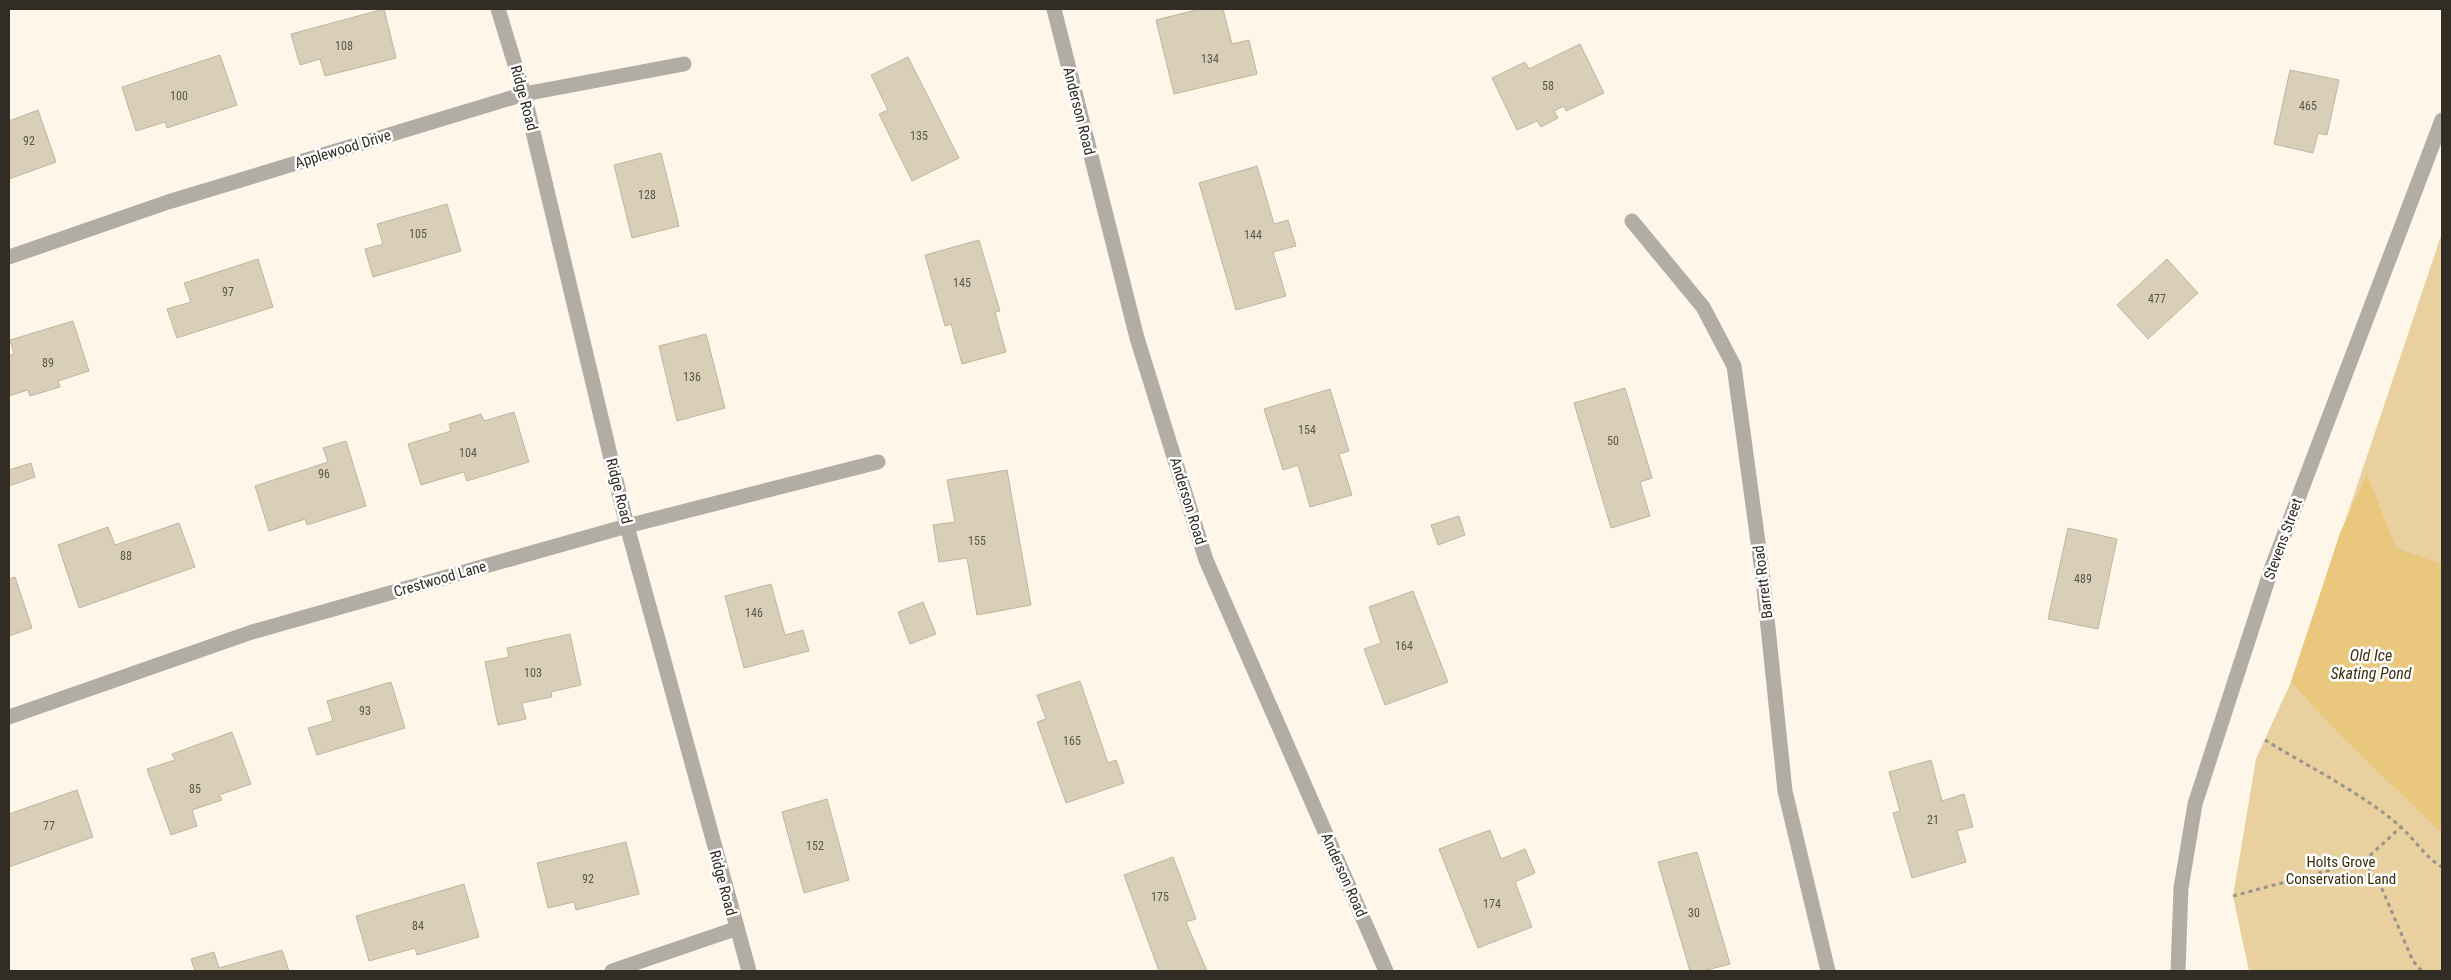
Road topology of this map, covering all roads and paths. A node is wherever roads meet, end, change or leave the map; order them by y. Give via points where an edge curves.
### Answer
1 (498, 9) edge
2 (1054, 9) edge
3 (684, 64) dead end
4 (524, 94) junction
5 (2442, 120) edge
6 (1632, 221) dead end
7 (9, 257) edge
8 (878, 462) dead end
9 (627, 526) junction
10 (9, 717) edge
11 (2265, 740) dead end
12 (2401, 827) junction
13 (2364, 861) junction
14 (2442, 867) edge
15 (2233, 896) dead end
16 (735, 929) junction
17 (612, 971) edge
18 (748, 971) edge
19 (1386, 971) edge
20 (1828, 971) edge
21 (2178, 971) edge
22 (2422, 971) edge

1 - 4 street, Ridge Road
2 - 19 street, Anderson Road via 1137,338 1206,560
3 - 4 street, Applewood Drive
4 - 7 street, Applewood Drive via 168,202
4 - 9 street, Ridge Road
5 - 21 street, Stevens Street via 2272,567 2195,804 2181,888
6 - 20 street, Barrett Road via 1703,307 1734,366 1763,579 1785,791
8 - 9 street, Crestwood Lane
9 - 10 street, Crestwood Lane via 252,632
9 - 16 street, Ridge Road
11 - 12 path
12 - 13 path
12 - 14 path
13 - 15 path
13 - 22 path via 2382,889 2413,961
16 - 17 street
16 - 18 street, Ridge Road

